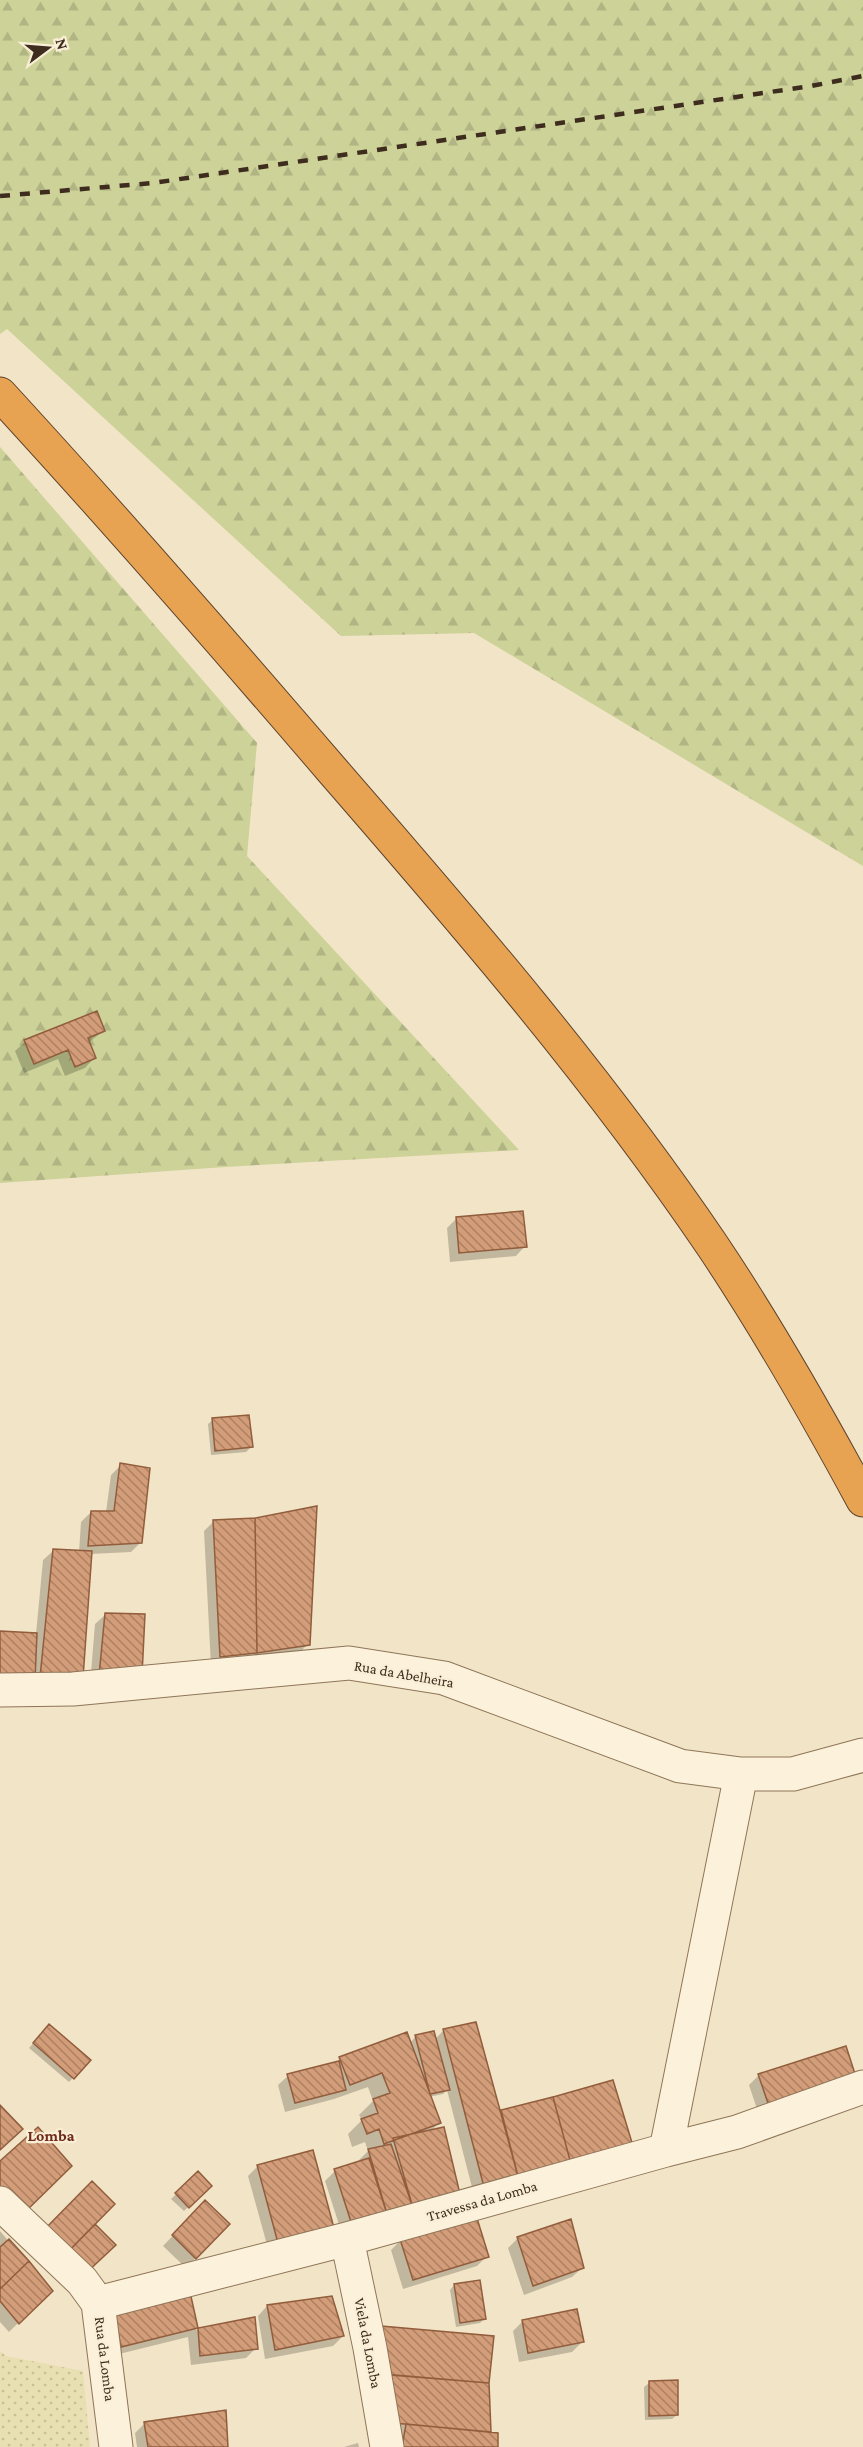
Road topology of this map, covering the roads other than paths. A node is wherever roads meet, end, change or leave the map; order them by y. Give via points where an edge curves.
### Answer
1 (0, 394) edge
2 (863, 1500) edge
3 (0, 1690) edge
4 (863, 1755) edge
5 (741, 1774) junction
6 (863, 2087) edge
7 (666, 2150) junction
8 (0, 2202) edge
9 (347, 2239) junction
10 (98, 2304) junction
11 (116, 2447) edge
12 (387, 2447) edge

1 - 2 highway via 482,942 600,1090 711,1244 767,1330
3 - 5 street, Rua da Abelheira via 73,1689 349,1663 444,1678 680,1766
4 - 5 street, Rua da Abelheira via 793,1774
5 - 7 street
6 - 7 street, Travessa da Lomba via 737,2133
7 - 9 street, Travessa da Lomba
8 - 10 street, Rua da Lomba via 82,2281
9 - 10 street, Travessa da Lomba
9 - 12 street, Viela da Lomba
10 - 11 street, Rua da Lomba

